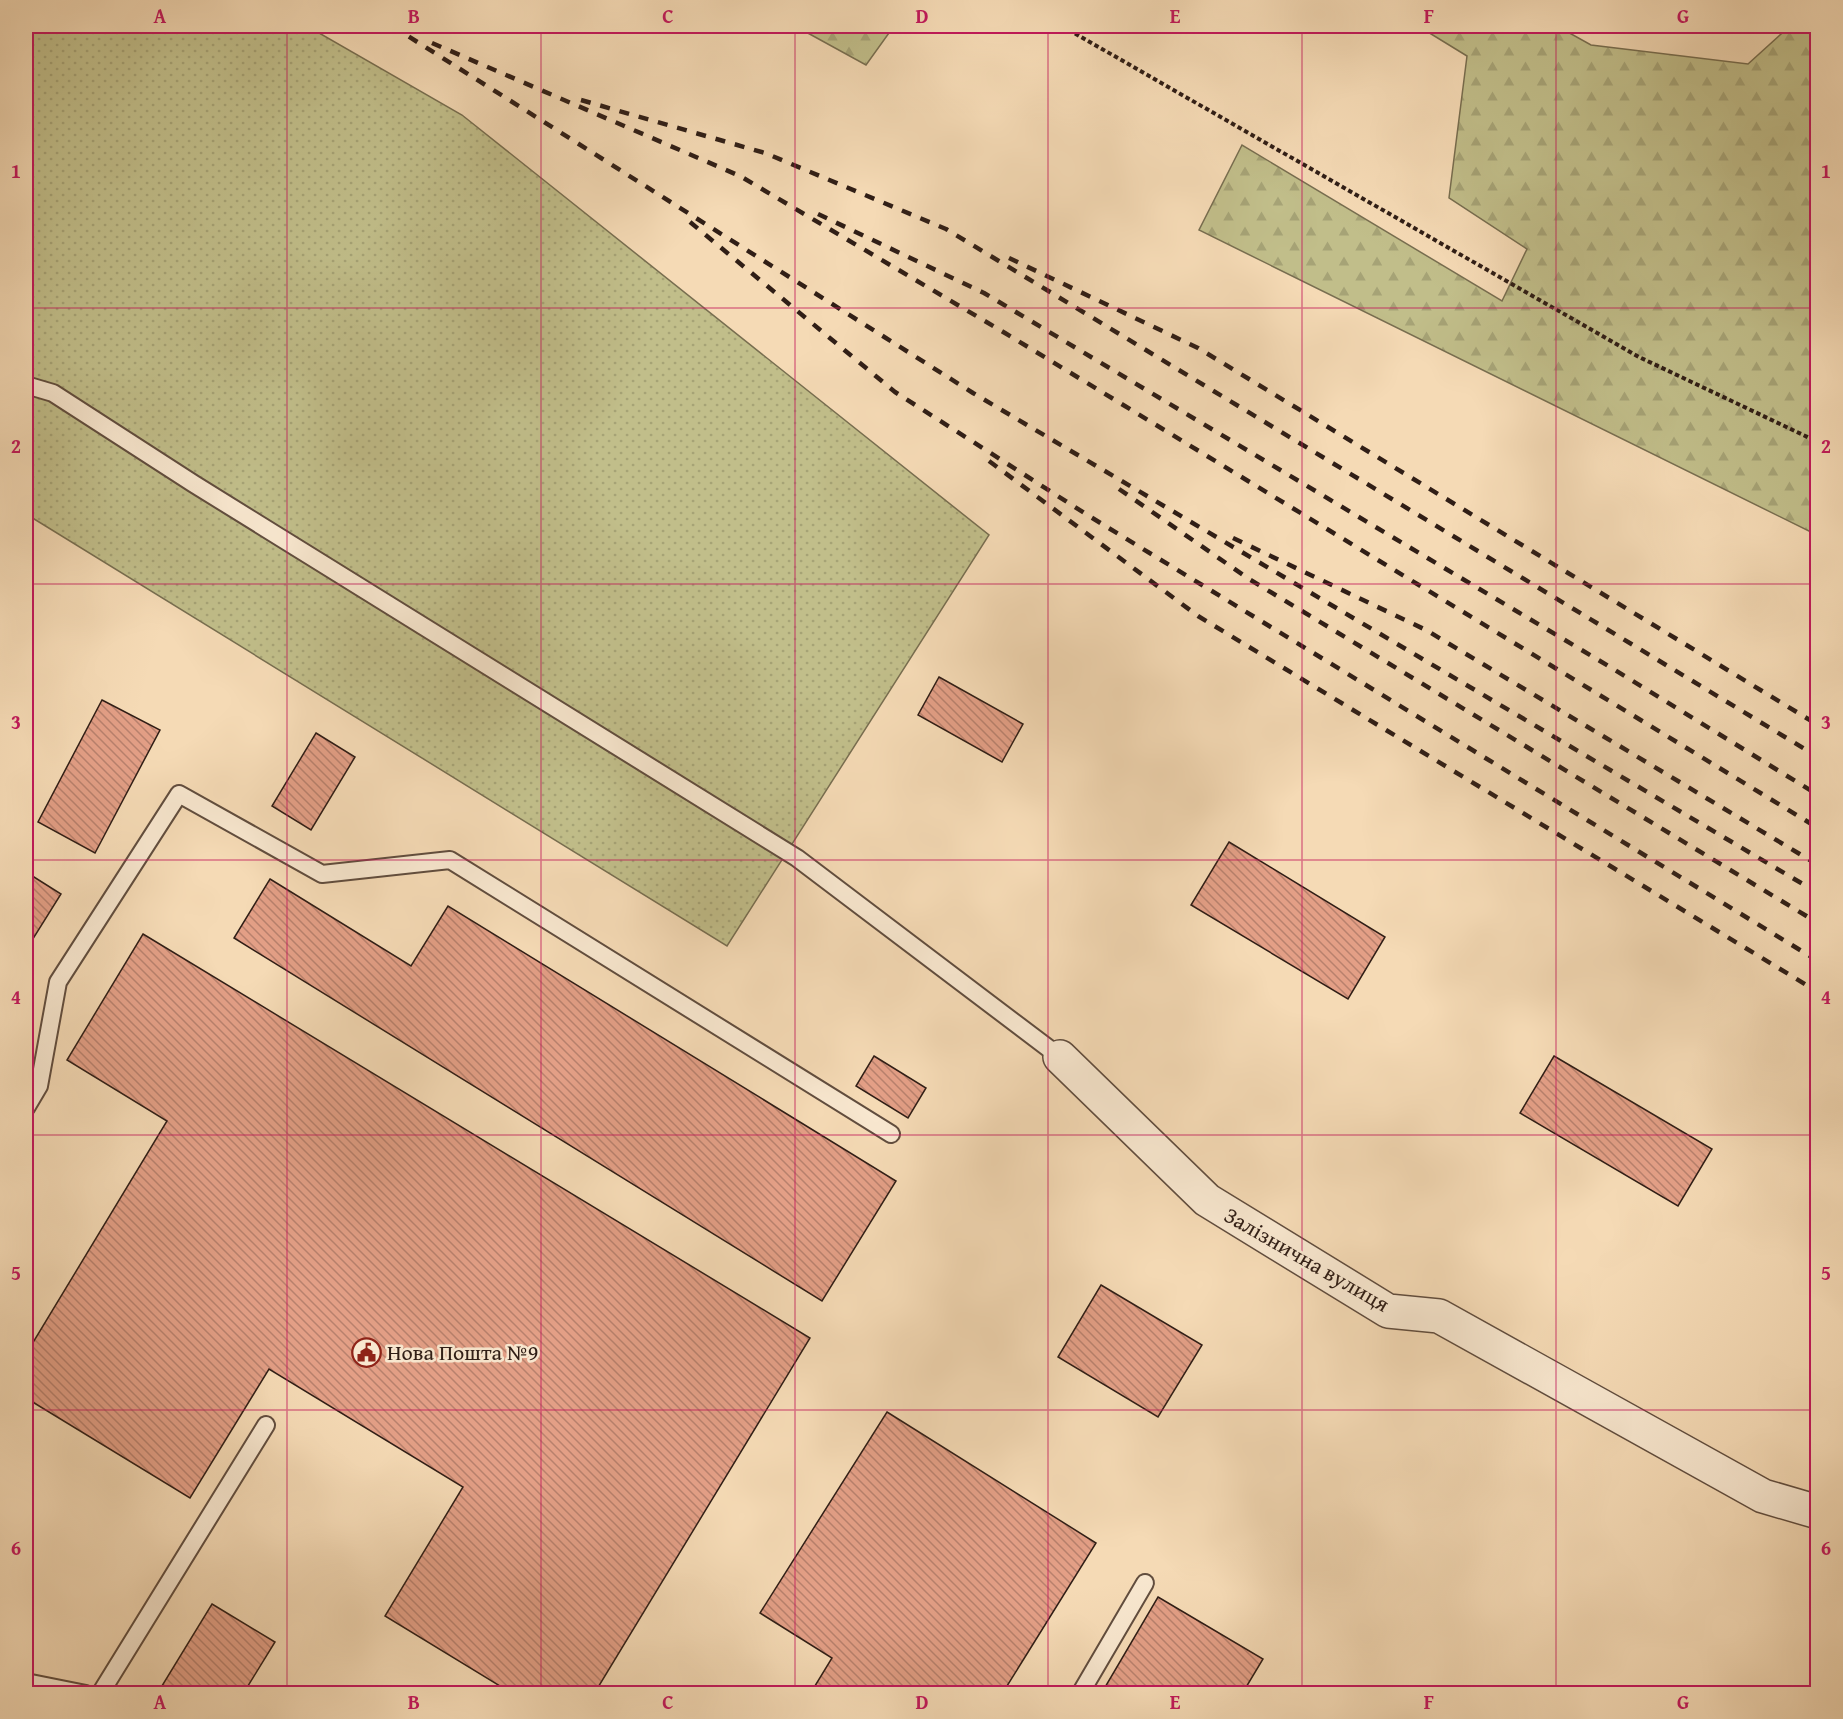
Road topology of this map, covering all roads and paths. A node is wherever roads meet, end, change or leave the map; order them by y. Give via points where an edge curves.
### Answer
1 (1062, 26) edge
2 (26, 385) edge
3 (1818, 442) edge
4 (1060, 1057) joint
5 (26, 1108) edge
6 (891, 1134) dead end
7 (266, 1425) dead end
8 (1818, 1512) edge
9 (1145, 1583) dead end
10 (26, 1682) edge
11 (86, 1694) edge
12 (100, 1694) edge
13 (1080, 1694) edge

1 - 3 path via 1639,357
2 - 4 lane via 53,393 797,858
4 - 8 street, Залізнична вулиця via 1208,1200 1389,1311 1439,1316 1763,1496
5 - 6 lane via 39,1086 58,982 179,794 322,874 450,860
7 - 12 lane
9 - 13 lane
10 - 11 lane

